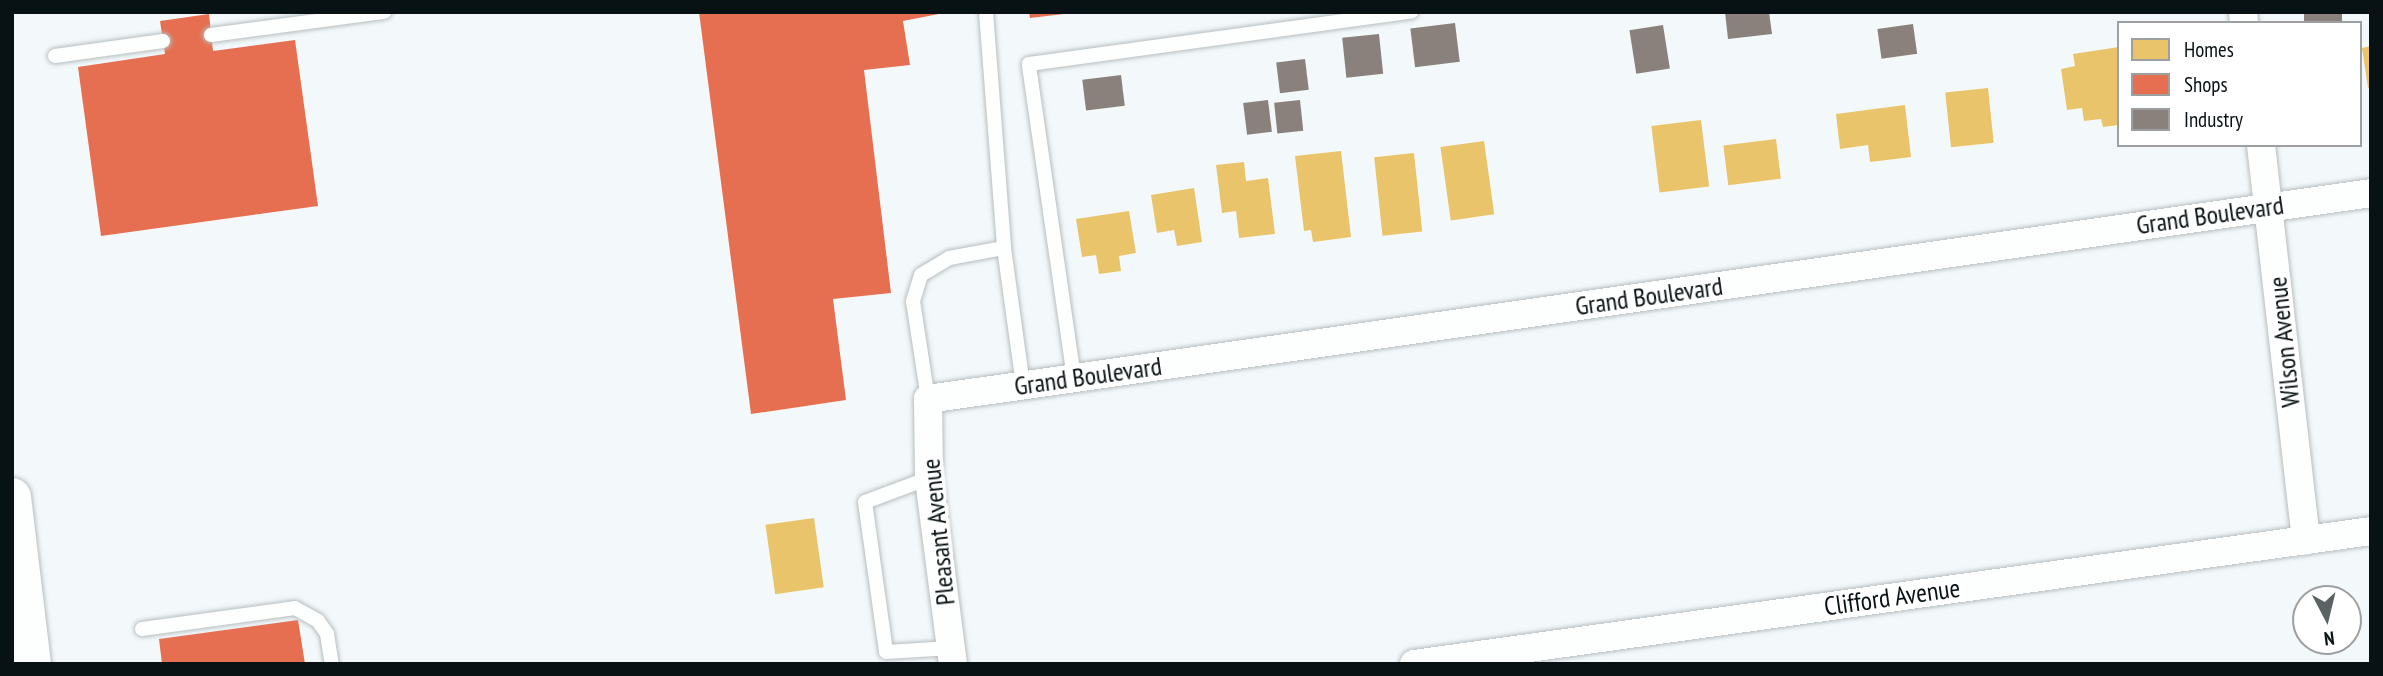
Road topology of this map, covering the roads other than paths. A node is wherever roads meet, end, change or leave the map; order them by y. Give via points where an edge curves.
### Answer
1 (384, 12) edge
2 (986, 12) edge
3 (1411, 12) edge
4 (211, 35) dead end
5 (163, 41) dead end
6 (55, 56) dead end
7 (2260, 147) edge
8 (2371, 193) edge
9 (2269, 207) junction
10 (1004, 248) junction
11 (1074, 378) junction
12 (1023, 385) junction
13 (928, 400) junction
14 (929, 478) junction
15 (13, 512) edge
16 (2371, 530) edge
17 (2306, 540) junction
18 (142, 629) dead end
19 (952, 656) edge
20 (32, 664) edge
21 (332, 664) edge
22 (1414, 664) edge

1 - 4 lane
2 - 10 lane
3 - 11 lane via 1029,64
5 - 6 lane
7 - 9 street, Wilson Avenue
8 - 9 street, Grand Boulevard
9 - 11 street, Grand Boulevard
9 - 17 street, Wilson Avenue
10 - 12 lane
10 - 13 lane via 949,258 921,275 913,300
11 - 12 street, Grand Boulevard
12 - 13 street, Grand Boulevard
13 - 14 street, Pleasant Avenue
14 - 19 street, Pleasant Avenue
14 - 19 lane via 865,502 886,652
15 - 20 main road
16 - 17 street, Clifford Avenue
17 - 22 street, Clifford Avenue
18 - 21 lane via 295,608 318,621 327,634

